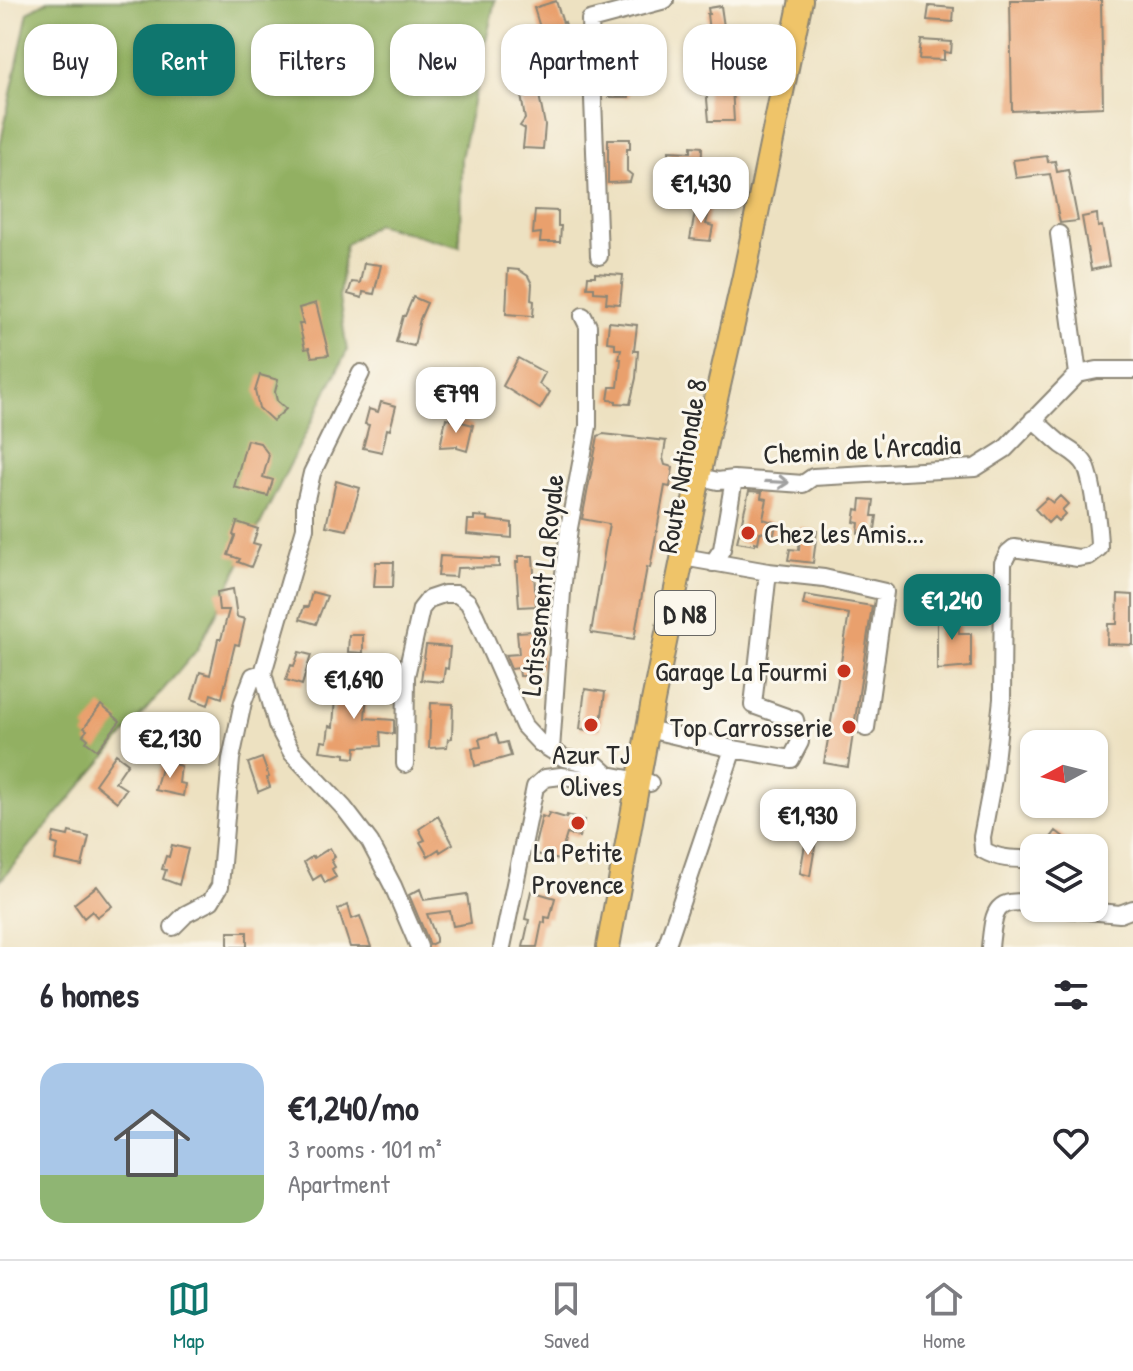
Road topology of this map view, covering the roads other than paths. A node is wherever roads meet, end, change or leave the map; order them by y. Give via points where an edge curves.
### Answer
1 (665, 0) edge
2 (801, 0) edge
3 (1059, 234) dead end
4 (599, 256) dead end
5 (583, 316) dead end
6 (1133, 370) edge
7 (361, 373) dead end
8 (1078, 374) junction
9 (1033, 419) junction
10 (715, 479) junction
11 (698, 560) junction
12 (768, 572) junction
13 (263, 673) junction
14 (866, 728) dead end
15 (654, 730) junction
16 (733, 749) junction
17 (551, 750) junction
18 (405, 764) dead end
19 (608, 775) junction
20 (644, 782) junction
21 (1020, 860) edge
22 (1020, 903) edge
23 (1133, 909) edge
24 (1108, 913) edge
25 (173, 927) dead end
26 (419, 947) edge
27 (502, 947) edge
28 (609, 947) edge
29 (666, 947) edge
30 (990, 947) edge

1 - 4 street via 590,20
2 - 10 main road, Route Nationale 8 / D N8 via 744,276
3 - 8 street
5 - 17 street, Lotissement La Royale via 588,326 588,426 569,528
6 - 8 street
7 - 13 street via 312,473 305,528
8 - 9 street, Chemin de l'Arcadia
10 -> 9 street, Chemin de l'Arcadia via 803,484 813,477 975,468 1005,449
9 - 21 street via 1086,466 1099,548 1089,556 1067,557 1014,548 1003,563 1002,699 983,850
10 - 11 main road, Route Nationale 8 / D N8
11 - 12 street
11 - 15 main road, Route Nationale 8 / D N8
12 - 14 street via 885,592
12 - 16 street via 753,705 795,720 800,742 791,759
13 - 25 street via 253,676 243,702 231,759 220,886 211,901
13 - 26 street via 277,725 292,753 370,842
15 - 16 street
15 - 20 main road, Route Nationale 8 / D N8
16 - 29 street
17 - 18 street, Lotissement La Royale via 524,726 468,602 457,594 444,594 429,599 421,609 406,676
17 - 19 street, Lotissement La Royale via 597,765
19 - 20 street
19 - 27 street via 545,778 535,787
20 - 28 main road, Route Nationale 8 / D N8
22 - 30 street via 1010,902 995,914
23 - 24 street

